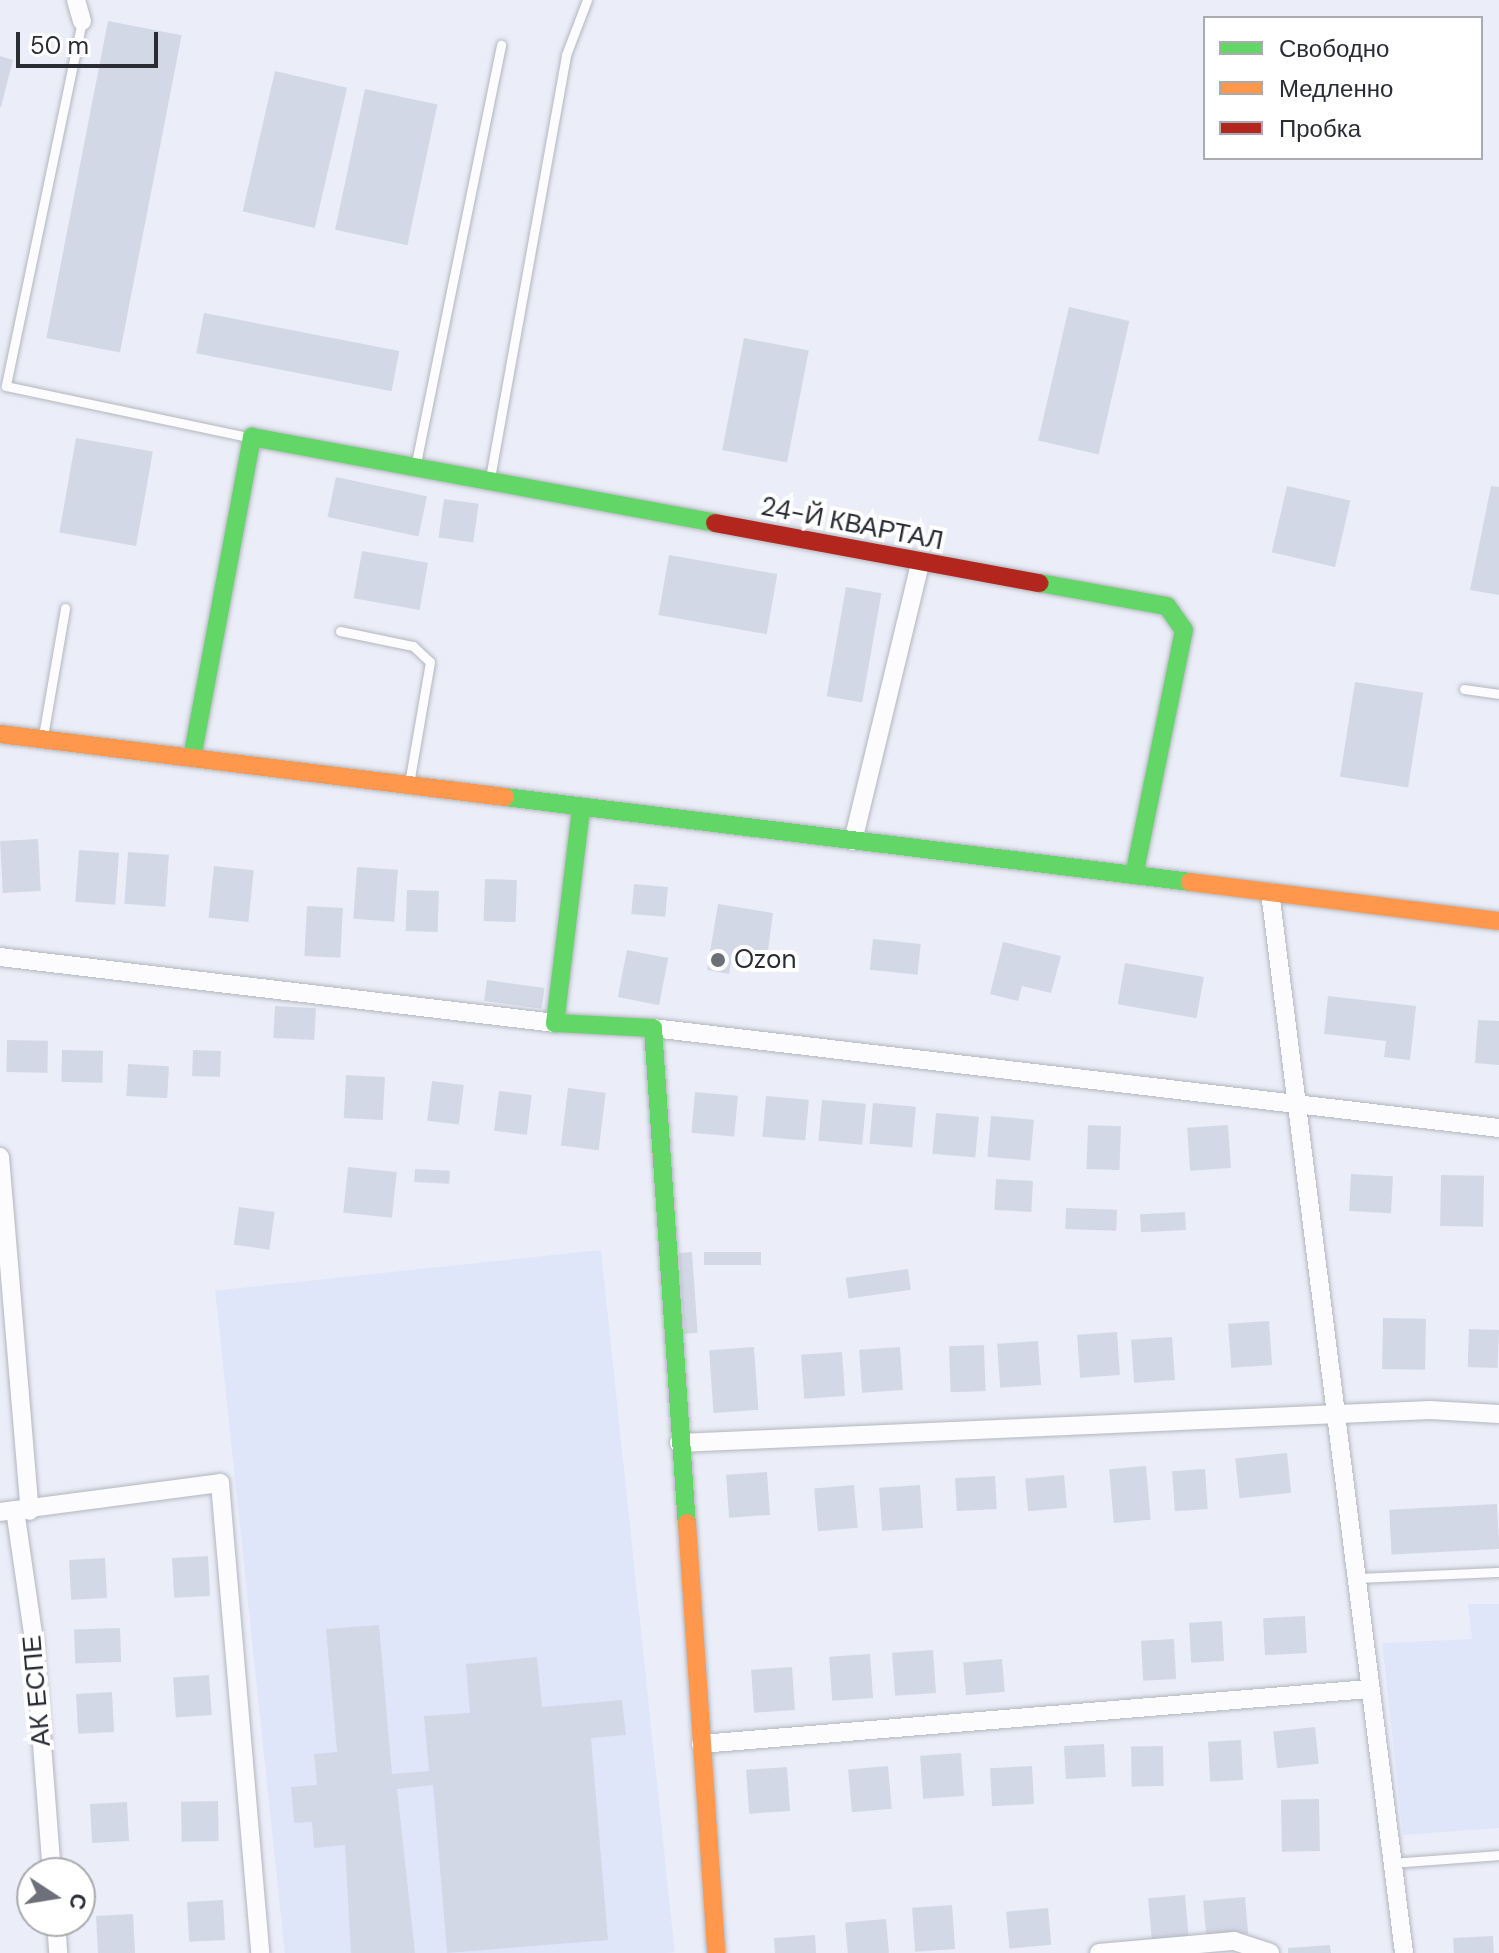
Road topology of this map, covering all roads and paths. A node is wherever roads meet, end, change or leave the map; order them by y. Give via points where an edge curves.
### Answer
1 (76, 0) edge
2 (587, 0) edge
3 (82, 21) joint
4 (501, 45) dead end
5 (252, 437) junction
6 (416, 463) junction
7 (490, 478) junction
8 (920, 565) junction
9 (65, 608) dead end
10 (340, 631) dead end
11 (1464, 689) dead end
12 (1499, 694) edge
13 (0, 734) edge
14 (43, 739) junction
15 (192, 758) junction
16 (409, 787) junction
17 (581, 809) junction
18 (853, 841) junction
19 (1134, 875) junction
20 (1270, 892) junction
21 (1499, 921) edge
22 (0, 957) edge
23 (555, 1023) junction
24 (653, 1028) junction
25 (1293, 1102) junction
26 (1499, 1128) edge
27 (0, 1157) edge
28 (1336, 1414) junction
29 (1499, 1414) edge
30 (679, 1443) junction
31 (15, 1511) edge
32 (1499, 1572) edge
33 (1356, 1578) junction
34 (1369, 1689) junction
35 (701, 1744) junction
36 (1499, 1855) edge
37 (51, 1857) edge
38 (1392, 1863) junction
39 (260, 1953) edge
40 (716, 1953) edge
41 (1099, 1953) edge
42 (1270, 1953) edge
43 (1404, 1953) edge

1 - 3 street
2 - 7 lane via 566,55
3 - 5 lane via 6,386
4 - 6 lane
5 - 6 street, 24-Й КВАРТАЛ
5 - 15 street
6 - 7 street, 24-Й КВАРТАЛ
7 - 8 street, 24-Й КВАРТАЛ
8 - 18 street
8 - 19 street, 24-Й КВАРТАЛ via 1178,613 1184,630
9 - 14 lane
10 - 16 lane via 413,646 430,662
11 - 12 lane
13 - 14 street
14 - 15 street
15 - 16 street
16 - 17 street
17 - 18 street
17 - 23 street
18 - 19 street
19 - 20 street
20 - 21 street
20 - 25 street
22 - 23 street
23 - 24 street
24 - 25 street
24 - 30 street
25 - 26 street
25 - 28 street
27 - 31 street, АК ЕСПЕ
28 - 29 street
28 - 30 street
28 - 33 street
30 - 35 street
31 - 37 street, АК ЕСПЕ via 34,1640
31 - 39 street via 220,1483
32 - 33 lane
33 - 34 street
34 - 35 street
34 - 38 street
35 - 40 street
36 - 38 lane
38 - 43 street
41 - 42 street via 1234,1941

